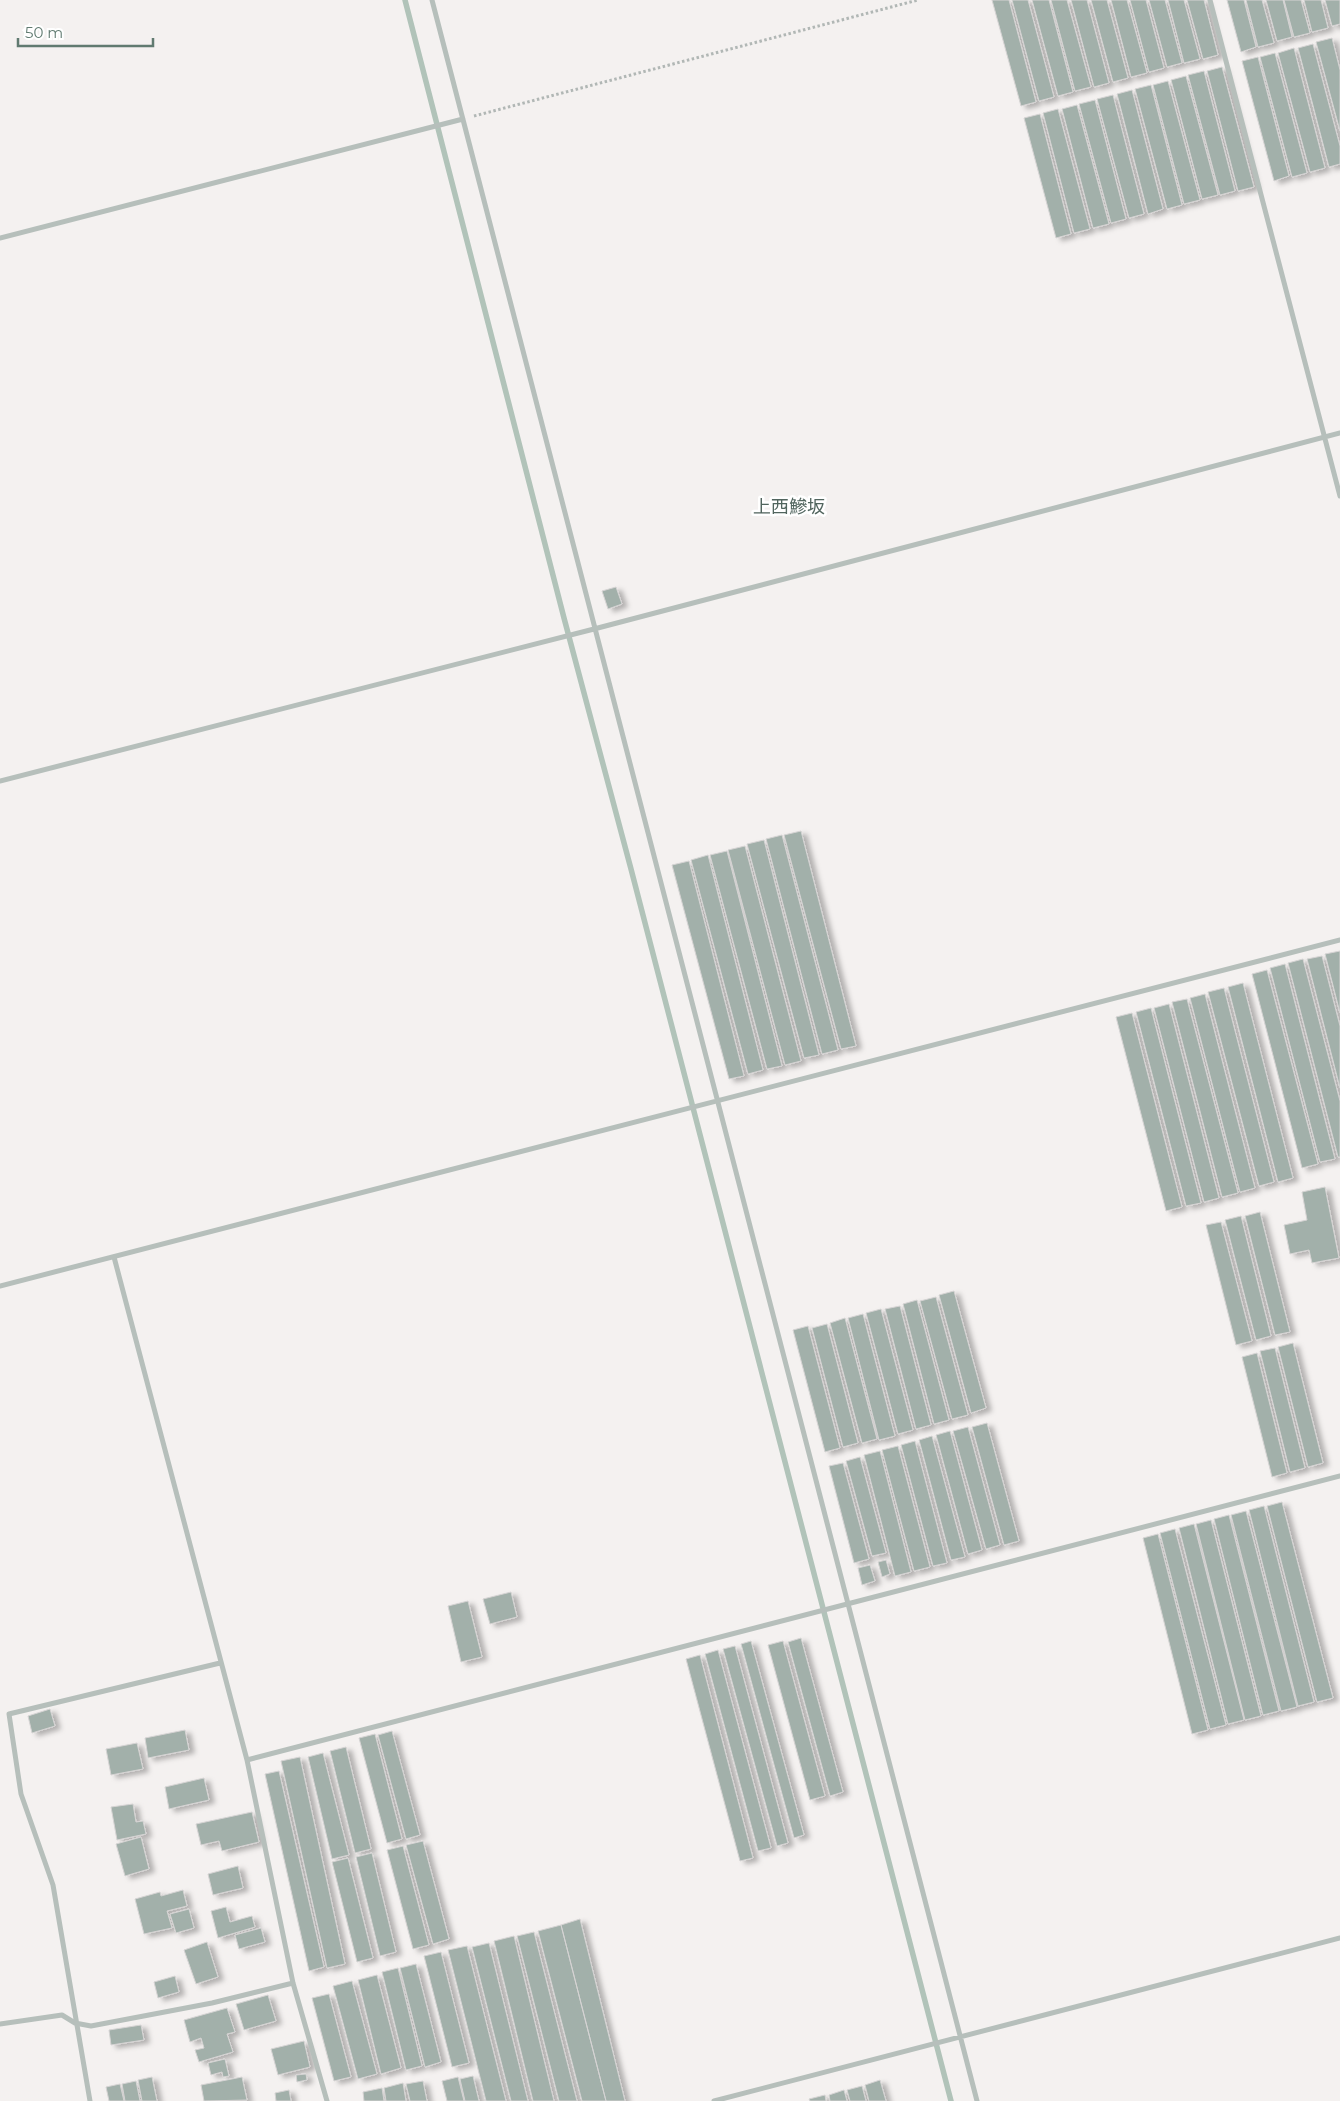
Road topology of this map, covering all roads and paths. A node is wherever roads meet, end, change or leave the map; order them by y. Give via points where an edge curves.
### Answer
1 (432, 0) edge
2 (918, 0) edge
3 (1210, 0) edge
4 (463, 118) junction
5 (0, 238) edge
6 (1340, 434) edge
7 (1325, 438) junction
8 (1340, 496) edge
9 (594, 629) junction
10 (0, 781) edge
11 (1340, 940) edge
12 (718, 1099) junction
13 (114, 1257) junction
14 (0, 1286) edge
15 (1340, 1476) edge
16 (848, 1604) junction
17 (220, 1663) junction
18 (247, 1760) junction
19 (1340, 1938) edge
20 (293, 1983) junction
21 (75, 2023) junction
22 (0, 2024) edge
23 (960, 2038) junction
24 (90, 2101) edge
25 (327, 2101) edge
26 (714, 2101) edge
27 (977, 2101) edge

1 - 4 street
2 - 4 path
3 - 7 street
4 - 5 street
4 - 9 street
6 - 7 street
7 - 8 street
7 - 9 street
9 - 10 street
9 - 12 street
11 - 12 street
12 - 13 street
12 - 16 street
13 - 14 street
13 - 17 street
15 - 16 street
16 - 18 street
16 - 23 street
17 - 18 street
17 - 21 street via 9,1714 21,1794 53,1885
18 - 20 street
19 - 23 street
20 - 21 street via 122,2021 91,2026
20 - 25 street
21 - 22 street via 62,2015
21 - 24 street
23 - 26 street
23 - 27 street

